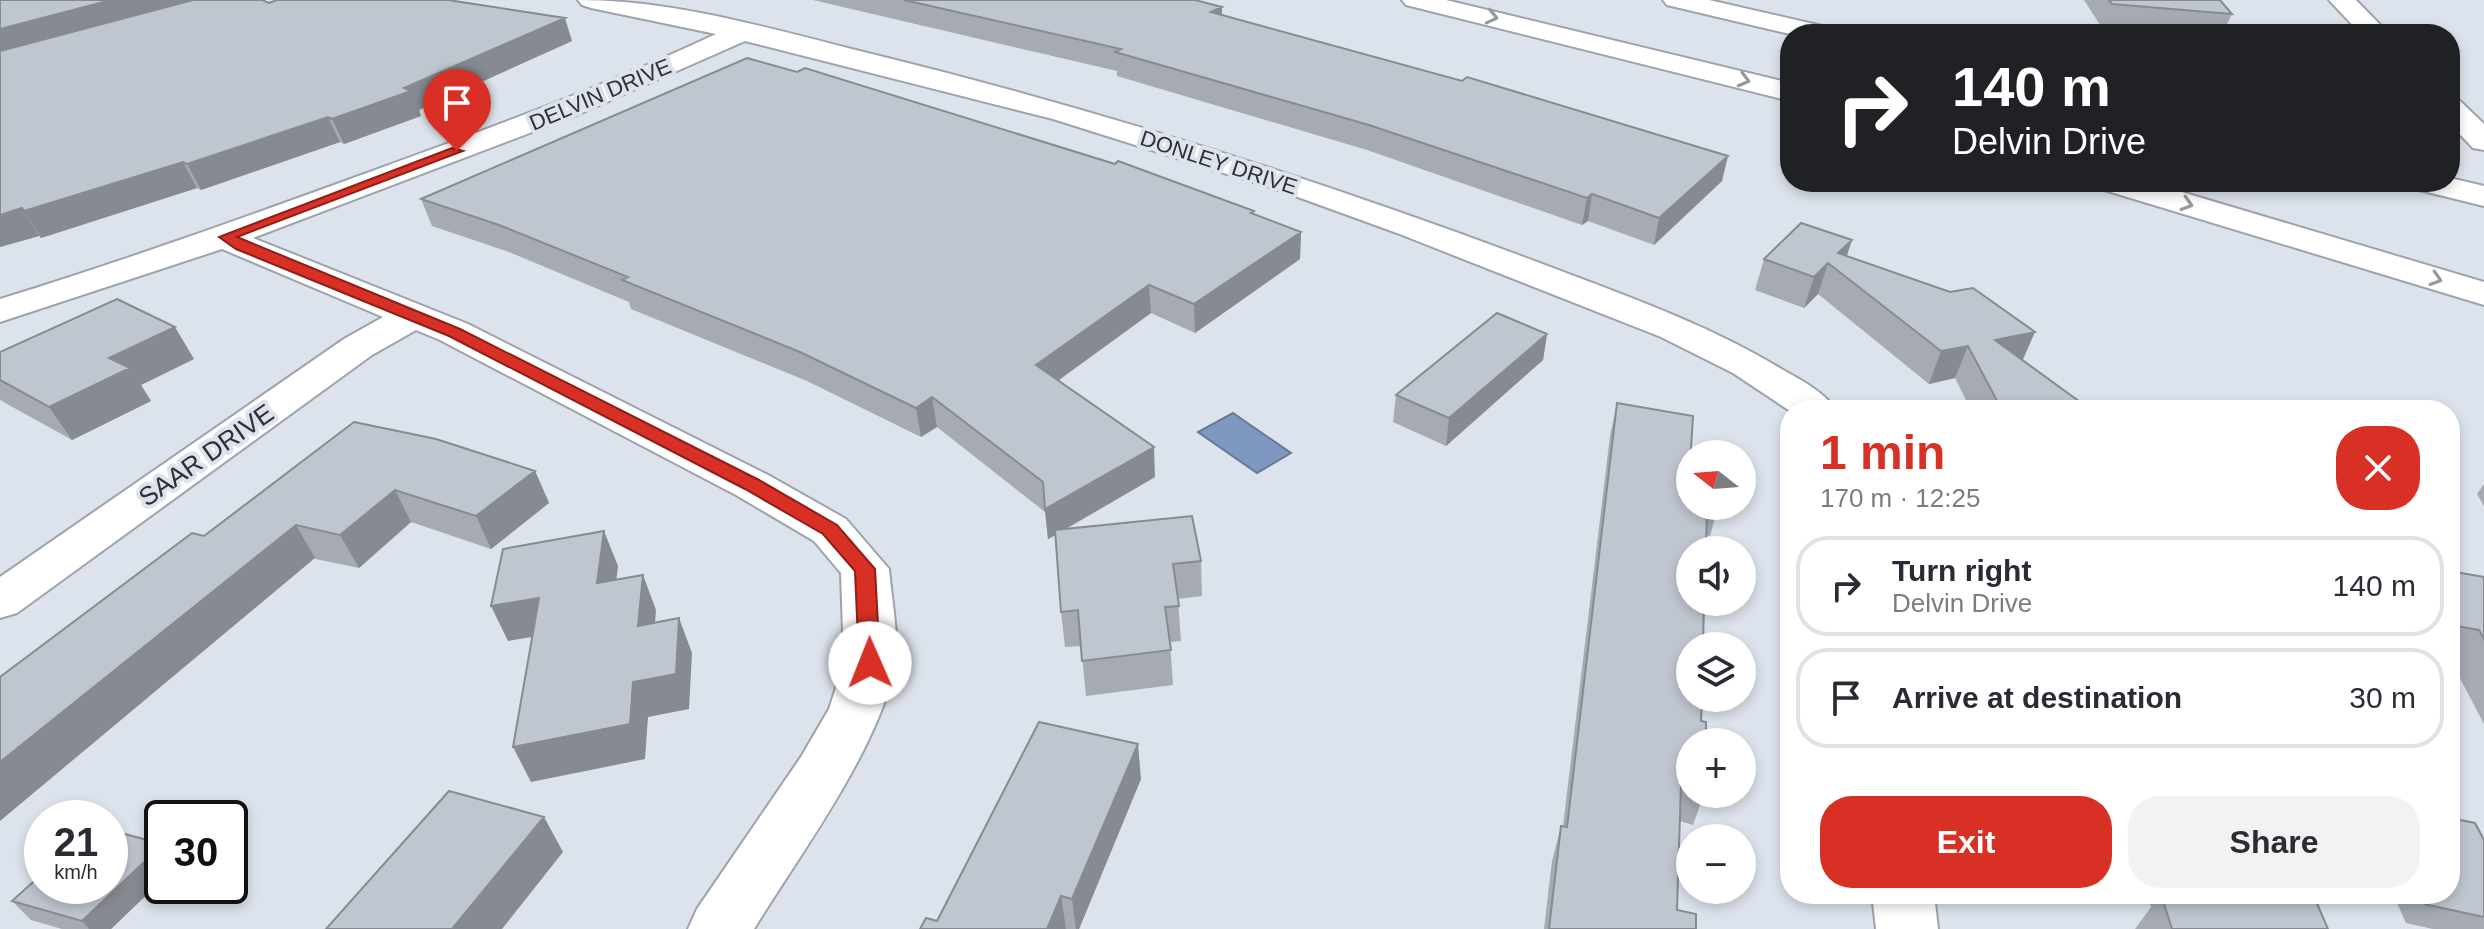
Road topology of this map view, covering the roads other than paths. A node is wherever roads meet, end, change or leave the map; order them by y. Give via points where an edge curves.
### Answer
1 (591, 0) edge
2 (1415, 0) edge
3 (1676, 0) edge
4 (2342, 0) edge
5 (1780, 24) edge
6 (2366, 24) edge
7 (744, 31) junction
8 (1780, 90) edge
9 (2460, 117) edge
10 (2484, 141) edge
11 (2460, 190) edge
12 (2146, 192) edge
13 (2484, 196) edge
14 (226, 237) junction
15 (2484, 294) edge
16 (0, 311) edge
17 (414, 315) junction
18 (1802, 400) edge
19 (0, 601) edge
20 (1904, 904) edge
21 (719, 929) edge
22 (1907, 929) edge

1 - 7 main road, DONLEY DRIVE
2 -> 8 main road
3 - 5 main road
4 - 6 main road
7 - 14 main road, DELVIN DRIVE via 514,130
7 - 18 main road, DONLEY DRIVE via 1014,98 1310,191 1720,348
9 - 10 main road
11 - 13 main road
12 -> 15 main road
14 - 16 main road, DELVIN DRIVE
14 - 17 main road
17 - 19 main road, SAAR DRIVE via 358,347
17 - 21 main road via 752,485 830,530 865,569 870,663 855,711
20 - 22 main road

